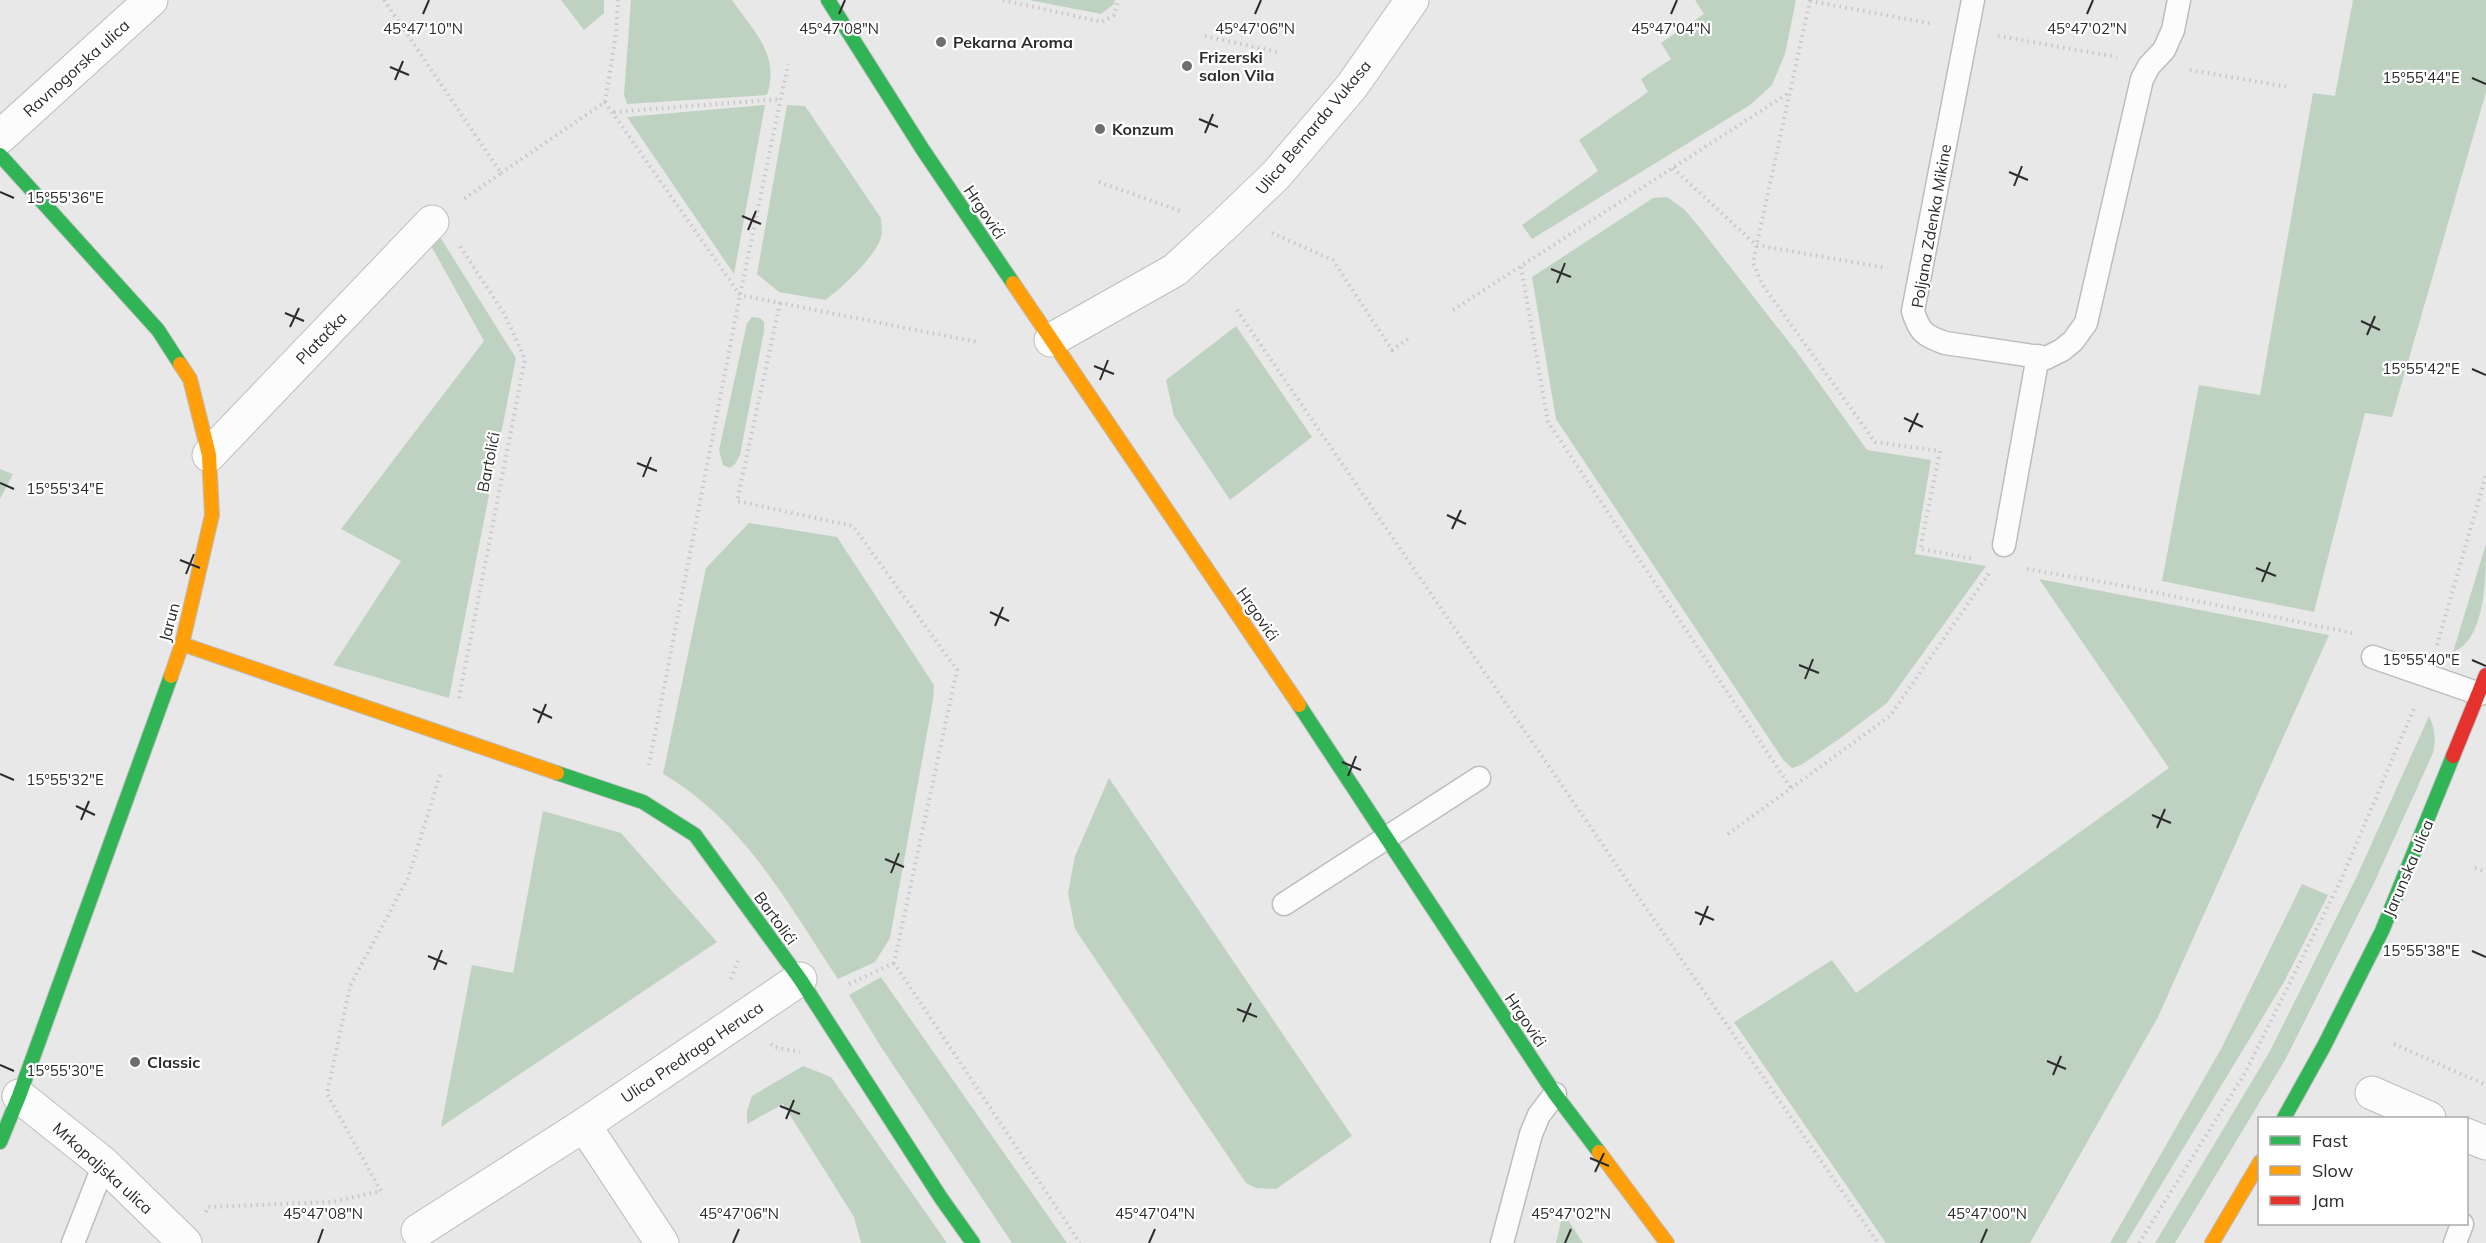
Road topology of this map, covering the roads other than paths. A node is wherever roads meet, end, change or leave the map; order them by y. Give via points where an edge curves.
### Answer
1 (151, 0) edge
2 (828, 0) edge
3 (1412, 0) edge
4 (1973, 0) edge
5 (2179, 0) edge
6 (0, 137) edge
7 (0, 155) edge
8 (444, 213) road end
9 (1051, 340) junction
10 (2038, 356) junction
11 (209, 455) junction
12 (2000, 554) road end
13 (182, 644) junction
14 (2373, 657) dead end
15 (2483, 685) edge
16 (1479, 778) dead end
17 (1386, 837) junction
18 (1284, 904) dead end
19 (800, 979) junction
20 (2372, 1093) dead end
21 (1555, 1094) junction
22 (19, 1096) junction
23 (2285, 1117) edge
24 (2425, 1117) edge
25 (584, 1125) junction
26 (2468, 1136) edge
27 (0, 1142) edge
28 (2486, 1143) edge
29 (104, 1164) junction
30 (2258, 1164) edge
31 (2462, 1225) edge
32 (418, 1231) dead end
33 (73, 1243) edge
34 (185, 1243) edge
35 (662, 1243) edge
36 (973, 1243) edge
37 (1502, 1243) edge
38 (1667, 1243) edge
39 (2212, 1243) edge
40 (2455, 1243) edge

1 - 6 street, Ravnogorska ulica
2 - 9 street, Hrgovići
3 - 9 street, Ulica Bernarda Vukasa via 1344,95 1276,175 1217,231 1175,270
4 - 10 lane, Poljana Zdenka Mikine via 1914,311 1918,327 1945,344
5 - 10 lane, Poljana Zdenka Mikine via 2164,50 2142,80 2086,323 2062,350 2046,358
7 - 11 street, Jarun via 158,330 190,379
8 - 11 street, Platačka
9 - 17 street, Hrgovići
10 - 12 lane
11 - 13 street, Jarun via 212,515
13 - 19 street, Bartolići via 643,802 695,835
13 - 22 street, Jarun
14 - 15 lane
15 - 23 street, Jarunska ulica via 2382,931
16 - 17 lane
17 - 18 lane
17 - 21 street, Hrgovići
19 - 25 street, Ulica Predraga Heruca
19 - 36 street, Bartolići
20 - 24 street
21 - 37 lane via 1531,1134
21 - 38 street, Hrgovići
22 - 27 street, Jarun
22 - 29 street, Mrkopaljska ulica
25 - 32 street, Ulica Predraga Heruca
25 - 35 street
26 - 28 street
29 - 33 lane
29 - 34 street, Mrkopaljska ulica
30 - 39 street
31 - 40 lane

